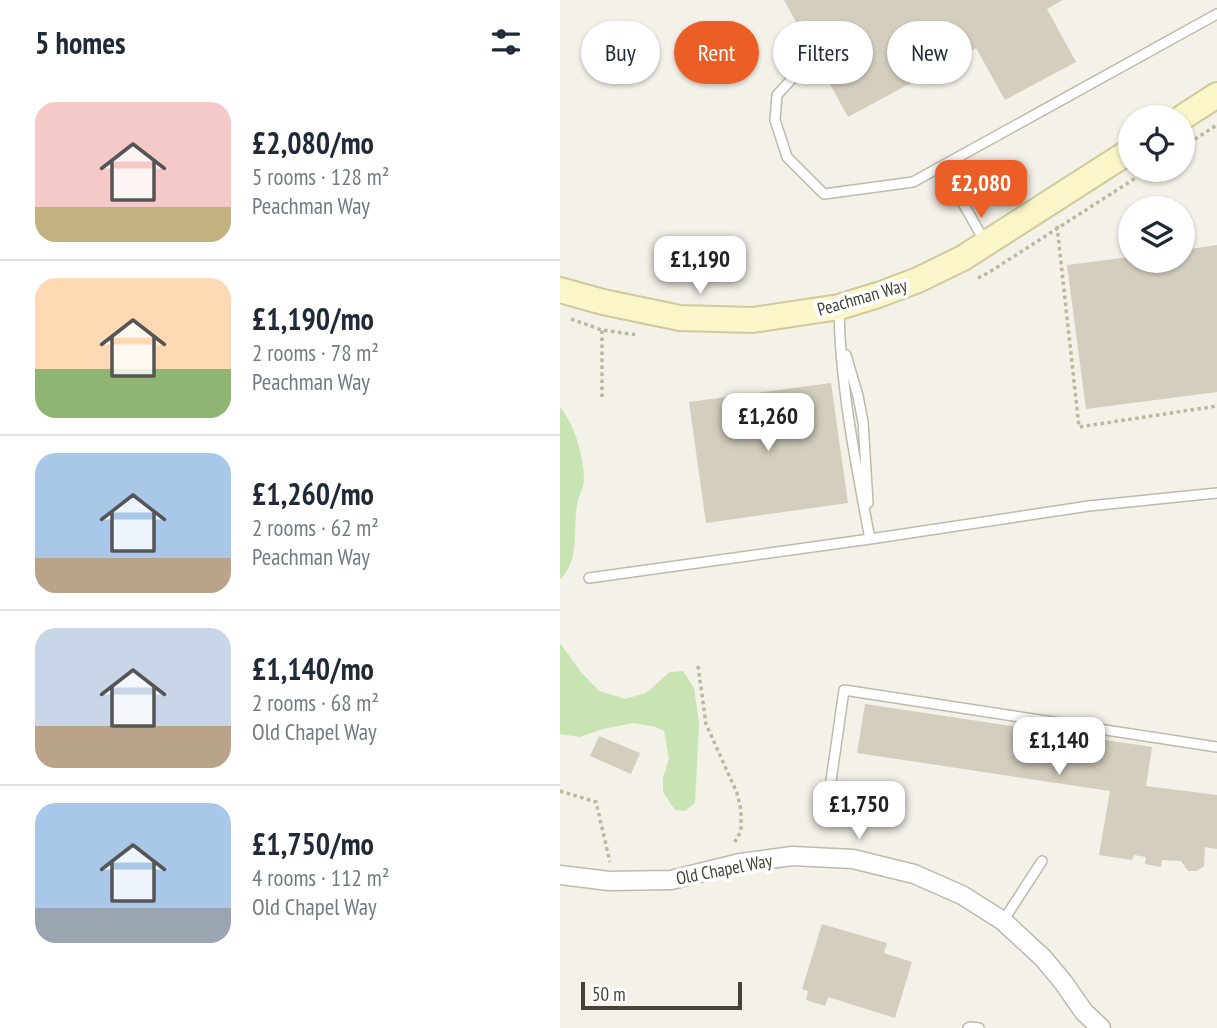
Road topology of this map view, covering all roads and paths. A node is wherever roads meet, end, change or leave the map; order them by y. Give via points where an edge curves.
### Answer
1 (1217, 14) edge
2 (788, 84) edge
3 (1217, 95) edge
4 (1195, 109) edge
5 (1217, 125) edge
6 (1195, 139) edge
7 (1118, 159) edge
8 (942, 166) junction
9 (1046, 206) junction
10 (986, 244) junction
11 (560, 290) edge
12 (603, 302) junction
13 (839, 319) junction
14 (602, 397) dead end
15 (1217, 406) edge
16 (1217, 493) edge
17 (870, 539) junction
18 (589, 578) dead end
19 (698, 666) dead end
20 (1217, 747) edge
21 (831, 781) dead end
22 (560, 792) edge
23 (1042, 861) dead end
24 (706, 872) junction
25 (560, 875) edge
26 (609, 881) junction
27 (1003, 921) junction
28 (1085, 1020) edge
29 (968, 1028) edge
30 (979, 1028) edge
31 (1101, 1028) edge

1 - 8 lane
2 - 8 lane via 777,95 775,120 787,157 824,194 913,182
3 - 4 street
5 - 6 path
7 - 9 street, Peachman Way
8 - 10 lane
9 - 10 street, Peachman Way
9 - 15 path via 1058,228 1079,427
10 - 13 street, Peachman Way via 918,280 878,295
11 - 12 street, Peachman Way
12 - 13 street, Peachman Way via 680,318
12 - 14 path
13 - 17 lane via 863,422
16 - 17 lane via 1089,506
17 - 18 lane
19 - 24 path via 706,724 741,810 741,831 734,844
20 - 21 lane via 844,690
22 - 26 path via 596,802 611,866
23 - 27 lane
24 - 26 street, Old Chapel Way via 671,880
24 - 27 street, Old Chapel Way via 792,856 853,859 914,874 962,895
25 - 26 street, Old Chapel Way
27 - 28 street, Old Chapel Way via 1063,982
28 - 31 street, Old Chapel Way
29 - 30 lane

